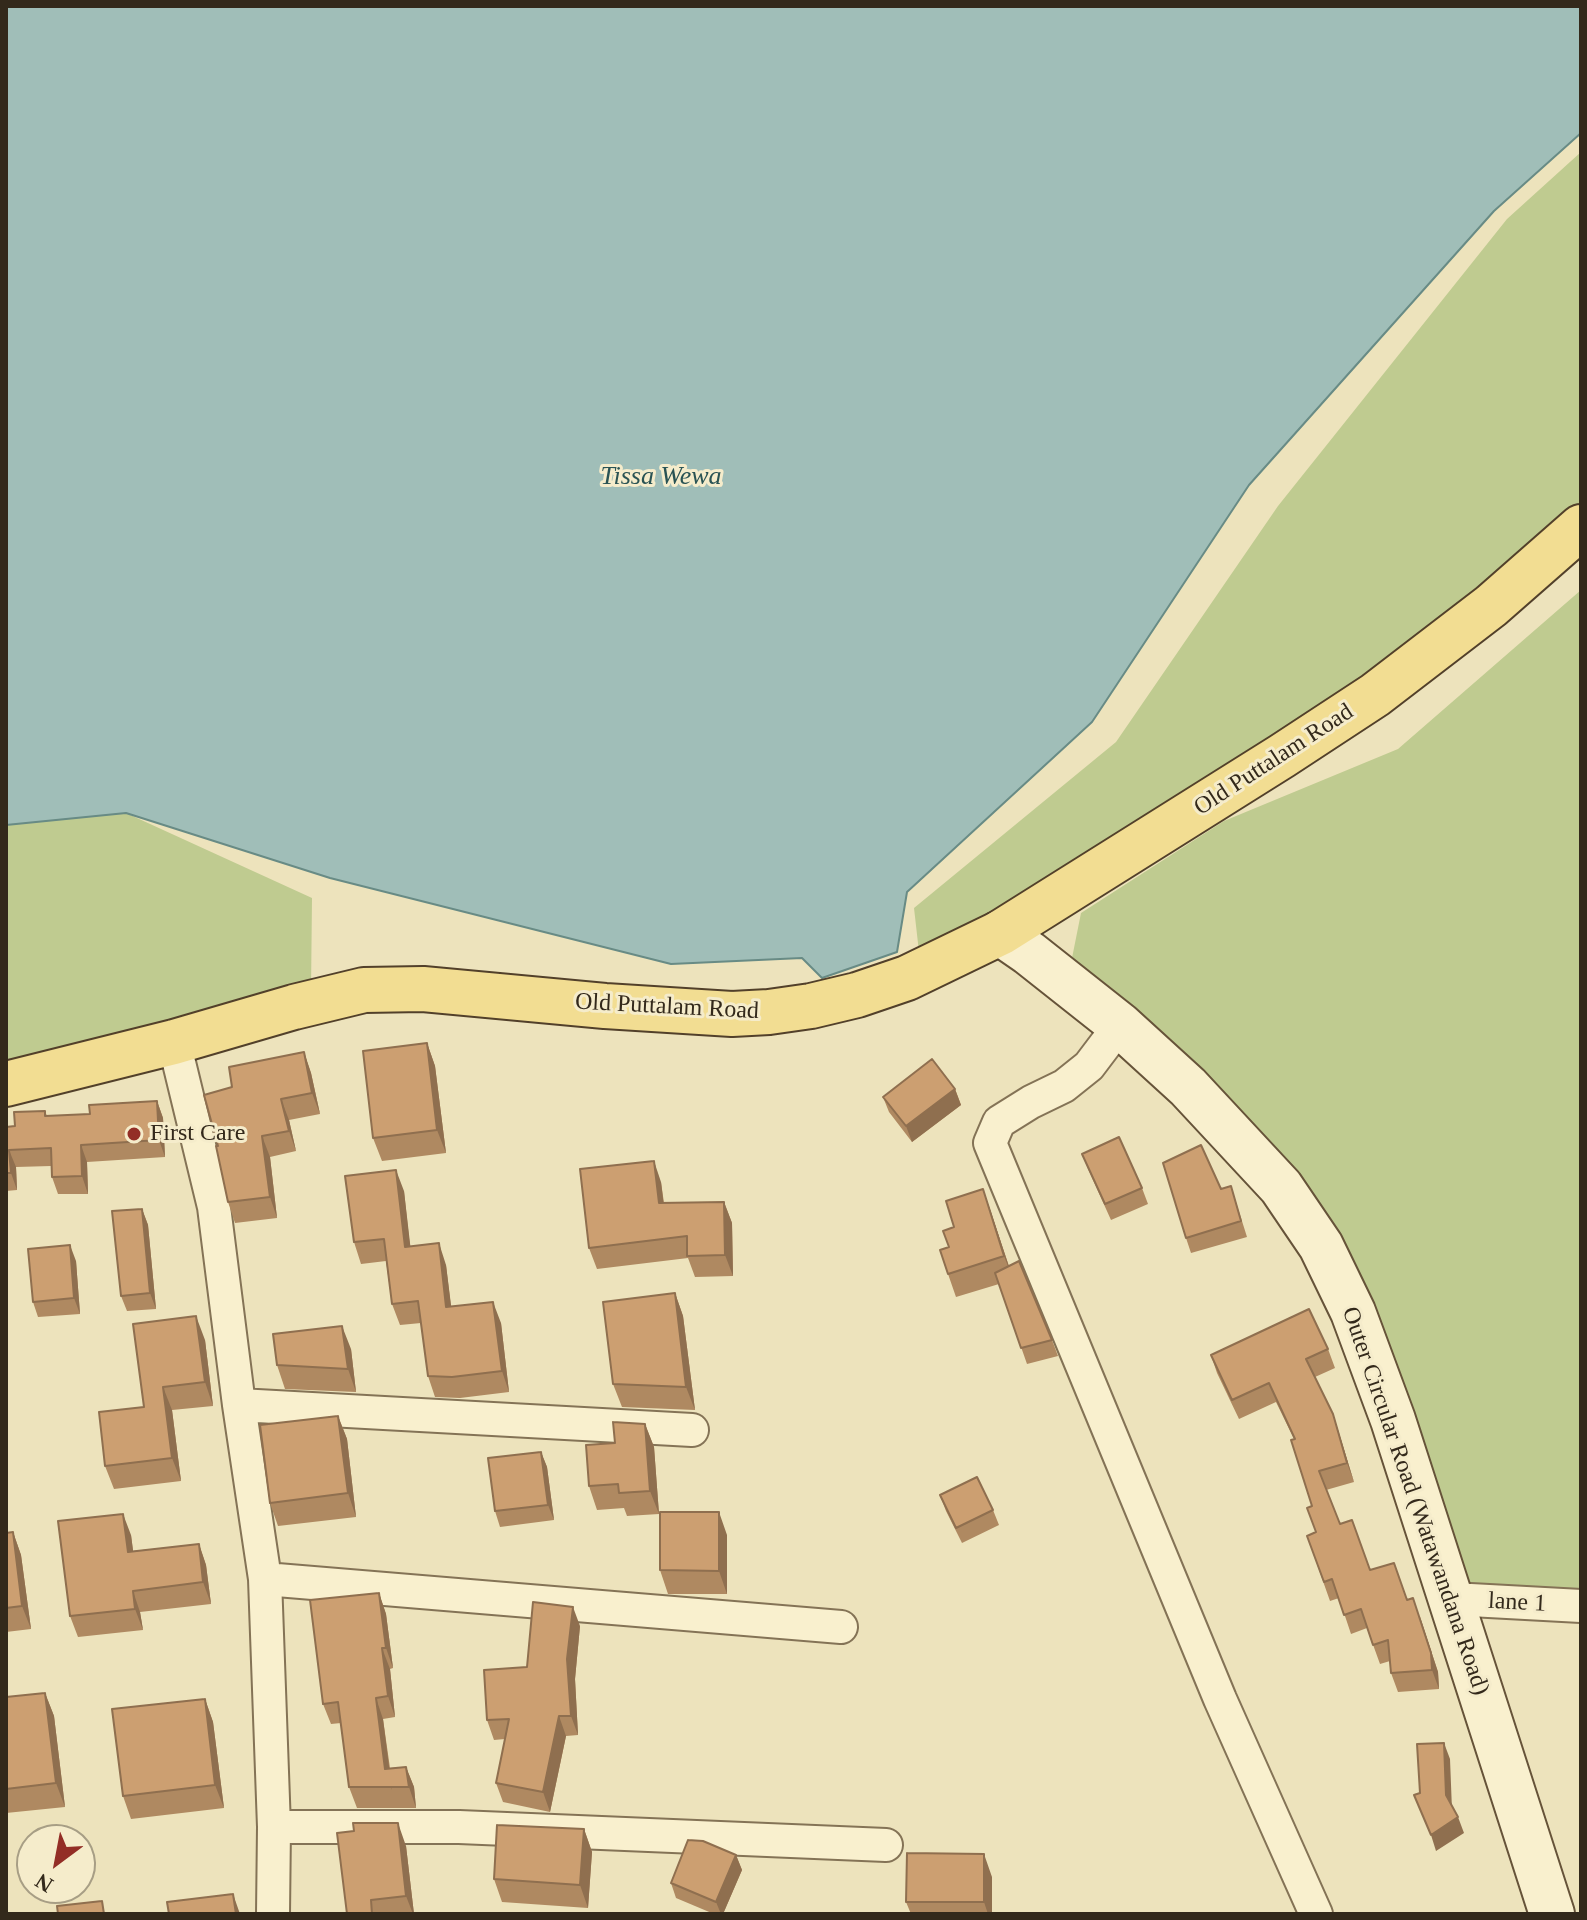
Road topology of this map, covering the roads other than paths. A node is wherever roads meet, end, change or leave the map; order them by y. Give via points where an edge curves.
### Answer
1 (1581, 527) edge
2 (1000, 933) junction
3 (1120, 1025) junction
4 (174, 1042) junction
5 (6, 1084) edge
6 (239, 1405) junction
7 (692, 1430) dead end
8 (265, 1579) junction
9 (1452, 1599) junction
10 (1581, 1606) edge
11 (841, 1627) dead end
12 (274, 1827) junction
13 (886, 1845) dead end
14 (273, 1914) edge
15 (1316, 1914) edge
16 (1552, 1914) edge

1 - 2 main road, Old Puttalam Road via 1491,606 1375,695
2 - 3 main road, Outer Circular Road (Watawandana Road)
2 - 4 main road, Old Puttalam Road via 907,978 857,995 769,1012 670,1011 504,995 364,990
3 - 9 main road, Outer Circular Road (Watawandana Road) via 1241,1141 1321,1246 1367,1347
3 - 15 street via 1089,1066 999,1122 990,1143 1220,1699
4 - 5 main road, Old Puttalam Road
4 - 6 street via 214,1207
6 - 7 street
6 - 8 street
8 - 11 street
8 - 12 street
9 - 10 street, lane 1
9 - 16 main road, Outer Circular Road (Watawandana Road)
12 - 13 street via 459,1827
12 - 14 street

